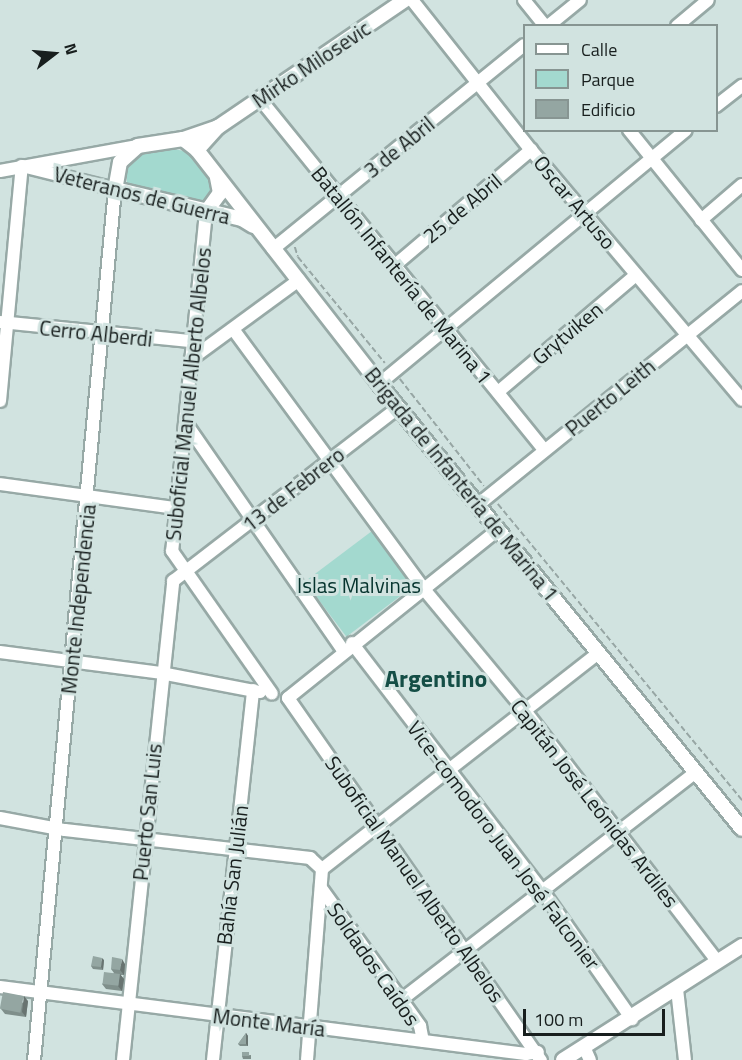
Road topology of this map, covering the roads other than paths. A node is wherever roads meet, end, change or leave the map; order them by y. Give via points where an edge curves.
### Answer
1 (405, 0) edge
2 (412, 0) edge
3 (524, 0) edge
4 (580, 0) edge
5 (708, 0) edge
6 (545, 24) edge
7 (550, 24) edge
8 (679, 24) edge
9 (523, 47) edge
10 (477, 83) junction
11 (742, 86) edge
12 (260, 99) junction
13 (718, 105) edge
14 (218, 127) junction
15 (631, 132) edge
16 (684, 132) edge
17 (183, 139) junction
18 (138, 146) junction
19 (197, 150) junction
20 (531, 150) junction
21 (651, 159) junction
22 (22, 166) junction
23 (0, 171) edge
24 (216, 176) junction
25 (742, 185) edge
26 (115, 189) junction
27 (338, 196) junction
28 (206, 212) junction
29 (584, 213) junction
30 (701, 220) junction
31 (259, 231) junction
32 (273, 249) junction
33 (394, 266) junction
34 (742, 270) edge
35 (636, 274) junction
36 (299, 280) junction
37 (742, 291) edge
38 (4, 323) edge
39 (233, 329) junction
40 (445, 329) junction
41 (101, 334) junction
42 (687, 335) junction
43 (191, 341) junction
44 (191, 359) junction
45 (380, 384) junction
46 (498, 392) junction
47 (742, 400) edge
48 (0, 401) edge
49 (399, 407) junction
50 (185, 422) junction
51 (544, 450) junction
52 (329, 462) junction
53 (0, 484) edge
54 (88, 495) junction
55 (479, 504) junction
56 (175, 508) junction
57 (253, 521) junction
58 (499, 529) junction
59 (185, 570) junction
60 (423, 588) junction
61 (347, 647) junction
62 (0, 652) edge
63 (598, 653) junction
64 (72, 660) junction
65 (161, 674) junction
66 (253, 690) junction
67 (272, 694) junction
68 (288, 698) junction
69 (526, 712) junction
70 (448, 770) junction
71 (695, 773) junction
72 (0, 818) edge
73 (53, 825) junction
74 (378, 827) junction
75 (742, 829) edge
76 (618, 834) junction
77 (144, 839) junction
78 (236, 849) junction
79 (322, 869) junction
80 (321, 888) junction
81 (544, 893) junction
82 (742, 946) edge
83 (467, 950) junction
84 (718, 962) junction
85 (0, 987) edge
86 (677, 988) junction
87 (38, 992) junction
88 (401, 1000) junction
89 (129, 1003) junction
90 (217, 1015) junction
91 (632, 1019) junction
92 (309, 1027) junction
93 (423, 1041) junction
94 (587, 1055) edge
95 (539, 1056) edge
96 (34, 1060) edge
97 (123, 1060) edge
98 (213, 1060) edge
99 (307, 1060) edge
100 (563, 1060) edge
101 (685, 1060) edge

1 - 12 street, Mirko Milosevic
2 - 10 street, Oscar Artuso
3 - 6 street
4 - 7 street
5 - 8 street
9 - 10 street, 3 de Abril
10 - 20 street, Oscar Artuso
10 - 27 street, 3 de Abril
11 - 13 street
12 - 14 street, Mirko Milosevic
12 - 27 street, Batallón Infantería de Marina 1
14 - 17 street, Mirko Milosevic
14 - 19 street, Mirko Milosevic
15 - 21 street
16 - 21 street
17 - 18 street, Mirko Milosevic
17 - 19 street, Brigada de Infantería de Marina 1
18 - 22 street, Mirko Milosevic
18 - 26 street, Monte Independencia via 120,162
19 - 24 street, Brigada de Infantería de Marina 1
20 - 29 street, Oscar Artuso
20 - 33 street, 25 de Abril
21 - 29 street
21 - 30 street
22 - 23 street, Mirko Milosevic
22 - 26 street, Veteranos de Guerra
22 - 38 street
24 - 28 street, Suboficial Manuel Alberto Albelos via 220,193
24 - 31 street, Brigada de Infantería de Marina 1
25 - 30 street
26 - 28 street, Veteranos de Guerra
26 - 41 street, Monte Independencia
27 - 32 street, 3 de Abril
27 - 33 street, Batallón Infantería de Marina 1
28 - 31 street, Veteranos de Guerra via 242,219
28 - 43 street, Suboficial Manuel Alberto Albelos
29 - 35 street, Oscar Artuso
29 - 40 street
30 - 34 street
31 - 32 street, Brigada de Infantería de Marina 1
32 - 36 street, Brigada de Infantería de Marina 1
33 - 40 street, Batallón Infantería de Marina 1
35 - 42 street, Oscar Artuso
35 - 46 street, Grytviken
36 - 39 street
36 - 45 street, Brigada de Infantería de Marina 1
37 - 42 street, Puerto Leith
38 - 41 street, Cerro Alberdi
38 - 48 street
39 - 44 street
39 - 52 street, Capitán José Leónidas Ardiles
40 - 45 street
40 - 46 street, Batallón Infantería de Marina 1
41 - 43 street, Cerro Alberdi
41 - 54 street, Monte Independencia
42 - 47 street, Oscar Artuso
42 - 51 street, Puerto Leith
43 - 44 street, Suboficial Manuel Alberto Albelos
44 - 50 street, Suboficial Manuel Alberto Albelos
45 - 49 street, Brigada de Infantería de Marina 1
46 - 51 street, Batallón Infantería de Marina 1
49 - 52 street, 13 de Febrero
49 - 55 street, Brigada de Infantería de Marina 1
50 - 56 street, Suboficial Manuel Alberto Albelos
50 - 57 street, Vice-comodoro Juan José Falconier
51 - 55 street, Puerto Leith
52 - 57 street, 13 de Febrero
52 - 60 street, Capitán José Leónidas Ardiles
53 - 54 street
54 - 56 street
54 - 64 street, Monte Independencia
55 - 58 street, Brigada de Infantería de Marina 1
56 - 59 street, Suboficial Manuel Alberto Albelos via 172,551
57 - 59 street, 13 de Febrero
57 - 61 street, Vice-comodoro Juan José Falconier
58 - 60 street
58 - 63 street, Brigada de Infantería de Marina 1
59 - 65 street, Puerto San Luis via 171,586
59 - 67 street, Suboficial Manuel Alberto Albelos
60 - 61 street
60 - 69 street, Capitán José Leónidas Ardiles
61 - 68 street
61 - 70 street, Vice-comodoro Juan José Falconier
62 - 64 street
63 - 69 street
63 - 71 street, Brigada de Infantería de Marina 1
64 - 65 street
64 - 73 street, Monte Independencia
65 - 66 street
65 - 77 street, Puerto San Luis
66 - 67 street
66 - 78 street, Bahía San Julián
67 - 68 street
68 - 74 street, Suboficial Manuel Alberto Albelos
69 - 70 street
69 - 76 street, Capitán José Leónidas Ardiles
70 - 74 street
70 - 81 street, Vice-comodoro Juan José Falconier
71 - 75 street, Brigada de Infantería de Marina 1
71 - 76 street
72 - 73 street
73 - 77 street via 64,830
73 - 87 street, Monte Independencia
74 - 79 street
74 - 83 street, Suboficial Manuel Alberto Albelos
76 - 81 street
76 - 84 street, Capitán José Leónidas Ardiles
77 - 78 street
77 - 89 street, Puerto San Luis
78 - 79 street via 310,858
78 - 90 street, Bahía San Julián
79 - 80 street
80 - 88 street, Soldados Caídos
80 - 92 street
81 - 83 street
81 - 91 street, Vice-comodoro Juan José Falconier
82 - 84 street
83 - 88 street
83 - 95 street, Suboficial Manuel Alberto Albelos
84 - 86 street
85 - 87 street, Monte María
86 - 91 street
86 - 101 street
87 - 89 street, Monte María
87 - 96 street, Monte Independencia
88 - 93 street, Soldados Caídos via 420,1026
89 - 90 street, Monte María
89 - 97 street, Puerto San Luis
90 - 92 street, Monte María
90 - 98 street, Bahía San Julián
91 - 94 street
92 - 93 street, Monte María
92 - 99 street
93 - 95 street, Monte María
94 - 100 street

